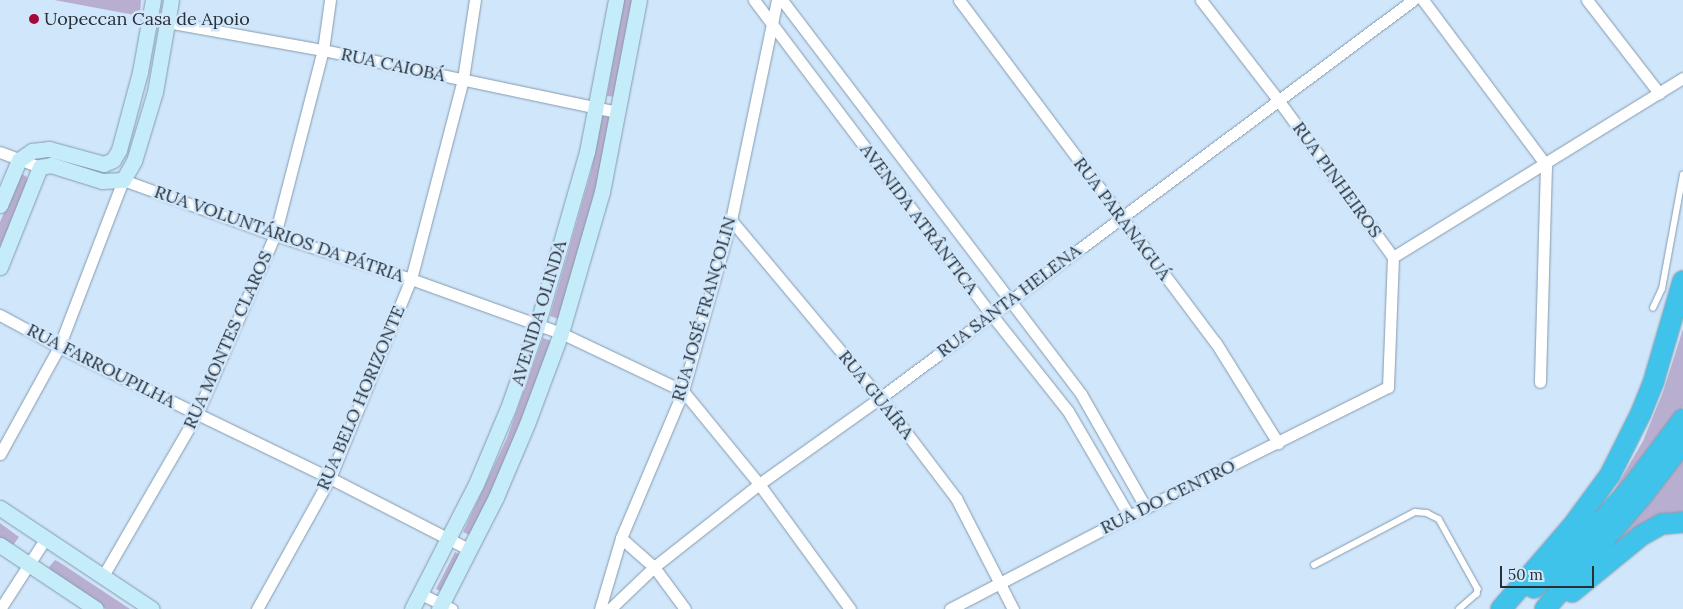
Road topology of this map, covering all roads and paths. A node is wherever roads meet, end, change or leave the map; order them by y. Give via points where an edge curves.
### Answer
1 (152, 0) edge
2 (171, 0) edge
3 (330, 0) edge
4 (475, 0) edge
5 (616, 0) edge
6 (639, 0) edge
7 (754, 0) edge
8 (777, 0) edge
9 (782, 0) edge
10 (959, 0) edge
11 (1201, 0) edge
12 (1413, 0) edge
13 (1423, 0) edge
14 (1587, 0) edge
15 (150, 18) junction
16 (168, 21) junction
17 (772, 24) junction
18 (323, 50) junction
19 (1683, 78) edge
20 (463, 79) junction
21 (1659, 93) junction
22 (1279, 100) junction
23 (597, 107) junction
24 (617, 112) junction
25 (0, 152) edge
26 (19, 160) junction
27 (113, 160) junction
28 (1546, 165) junction
29 (40, 167) junction
30 (1683, 175) edge
31 (123, 180) junction
32 (0, 205) edge
33 (1121, 218) junction
34 (731, 220) junction
35 (275, 235) junction
36 (1394, 257) junction
37 (0, 267) edge
38 (411, 279) junction
39 (1683, 281) edge
40 (1009, 301) junction
41 (1653, 308) dead end
42 (991, 314) junction
43 (0, 315) edge
44 (537, 326) junction
45 (561, 334) junction
46 (59, 347) junction
47 (1540, 382) dead end
48 (683, 391) junction
49 (880, 398) junction
50 (197, 414) junction
51 (1683, 419) edge
52 (1278, 443) junction
53 (1683, 443) edge
54 (0, 454) edge
55 (330, 478) junction
56 (759, 484) junction
57 (0, 508) edge
58 (1146, 508) junction
59 (1129, 516) junction
60 (1683, 522) edge
61 (449, 537) junction
62 (46, 538) junction
63 (621, 538) junction
64 (0, 545) edge
65 (470, 550) junction
66 (30, 565) junction
67 (1314, 565) dead end
68 (654, 568) junction
69 (104, 576) junction
70 (999, 584) junction
71 (421, 594) junction
72 (445, 607) edge
73 (0, 609) edge
74 (96, 609) edge
75 (152, 609) edge
76 (257, 609) edge
77 (412, 609) edge
78 (600, 609) edge
79 (610, 609) edge
80 (685, 609) edge
81 (850, 609) edge
82 (950, 609) edge
83 (1013, 609) edge
84 (1460, 609) edge
85 (1501, 609) edge
86 (1511, 609) edge
87 (1545, 609) edge
88 (1551, 609) edge

1 - 15 street
2 - 16 street
3 - 18 street, RUA MONTES CLAROS
4 - 20 street, RUA BELO HORIZONTE
5 - 23 street, AVENIDA OLINDA
6 - 24 street, AVENIDA OLINDA
7 - 17 street, AVENIDA ATRÂNTICA
8 - 17 street, RUA JOSÉ FRANÇOLIN
9 - 40 street
10 - 33 street, RUA PARANAGUÁ
11 - 22 street, RUA PINHEIROS
12 - 22 street, RUA SANTA HELENA
13 - 28 street
14 - 21 street
15 - 16 street, RUA CAIOBÁ
15 - 27 street via 140,72
16 - 18 street, RUA CAIOBÁ
16 - 31 street via 147,124 134,161
17 - 34 street, RUA JOSÉ FRANÇOLIN
17 - 42 street, AVENIDA ATRÂNTICA
18 - 20 street, RUA CAIOBÁ
18 - 35 street, RUA MONTES CLAROS
19 - 21 street
20 - 23 street, RUA CAIOBÁ
20 - 38 street, RUA BELO HORIZONTE
21 - 28 street
22 - 33 street, RUA SANTA HELENA
22 - 36 street, RUA PINHEIROS
23 - 24 street, RUA CAIOBÁ
23 - 44 street, AVENIDA OLINDA
24 - 45 street, AVENIDA OLINDA via 602,192
25 - 26 street, RUA VOLUNTÁRIOS DA PÁTRIA
26 - 27 street via 32,151 49,150 104,164
26 - 29 street, RUA VOLUNTÁRIOS DA PÁTRIA
26 - 32 street
27 - 31 street
28 - 36 street
28 - 47 street
29 - 31 street, RUA VOLUNTÁRIOS DA PÁTRIA via 51,165 102,181
29 - 37 street
30 - 41 lane via 1662,289
31 - 35 street, RUA VOLUNTÁRIOS DA PÁTRIA
31 - 46 street
33 - 40 street, RUA SANTA HELENA
33 - 52 street, RUA PARANAGUÁ via 1216,343
34 - 48 street, RUA JOSÉ FRANÇOLIN
34 - 49 street, RUA GUAÍRA
35 - 38 street, RUA VOLUNTÁRIOS DA PÁTRIA
35 - 50 street, RUA MONTES CLAROS
36 - 52 street, RUA DO CENTRO via 1388,387
38 - 44 street, RUA VOLUNTÁRIOS DA PÁTRIA
38 - 55 street, RUA BELO HORIZONTE
39 - 85 highway via 1654,380 1610,475 1580,517
40 - 42 street, RUA SANTA HELENA
40 - 58 street via 1081,394
42 - 49 street, RUA SANTA HELENA
42 - 59 street, AVENIDA ATRÂNTICA via 1068,411
43 - 46 street, RUA FARROUPILHA
44 - 45 street, RUA VOLUNTÁRIOS DA PÁTRIA
44 - 61 street, AVENIDA OLINDA via 493,446
45 - 48 street, RUA VOLUNTÁRIOS DA PÁTRIA
45 - 65 street, AVENIDA OLINDA via 527,424
46 - 50 street, RUA FARROUPILHA
46 - 54 street
48 - 56 street
48 - 63 street, RUA JOSÉ FRANÇOLIN
49 - 56 street, RUA SANTA HELENA
49 - 70 street, RUA GUAÍRA via 956,498
50 - 55 street, RUA FARROUPILHA
50 - 69 street, RUA MONTES CLAROS
51 - 86 highway via 1632,487 1586,538
52 - 58 street, RUA DO CENTRO
53 - 87 highway
55 - 61 street, RUA FARROUPILHA
55 - 76 street, RUA BELO HORIZONTE
56 - 68 street, RUA SANTA HELENA
56 - 81 street
57 - 62 street
58 - 59 street, RUA DO CENTRO
59 - 70 street, RUA DO CENTRO
60 - 88 highway via 1662,524 1642,535
61 - 65 street, RUA FARROUPILHA
61 - 71 street, AVENIDA OLINDA
62 - 66 street
62 - 69 street
63 - 68 street
63 - 78 street, RUA JOSÉ FRANÇOLIN
64 - 66 street
65 - 72 street, AVENIDA OLINDA
66 - 73 street
66 - 74 street
67 - 84 lane via 1415,512 1427,513 1438,519 1478,590
68 - 79 street, RUA SANTA HELENA
68 - 80 street
69 - 75 street
70 - 82 street, RUA DO CENTRO
70 - 83 street, RUA GUAÍRA
71 - 72 street
71 - 77 street, AVENIDA OLINDA

